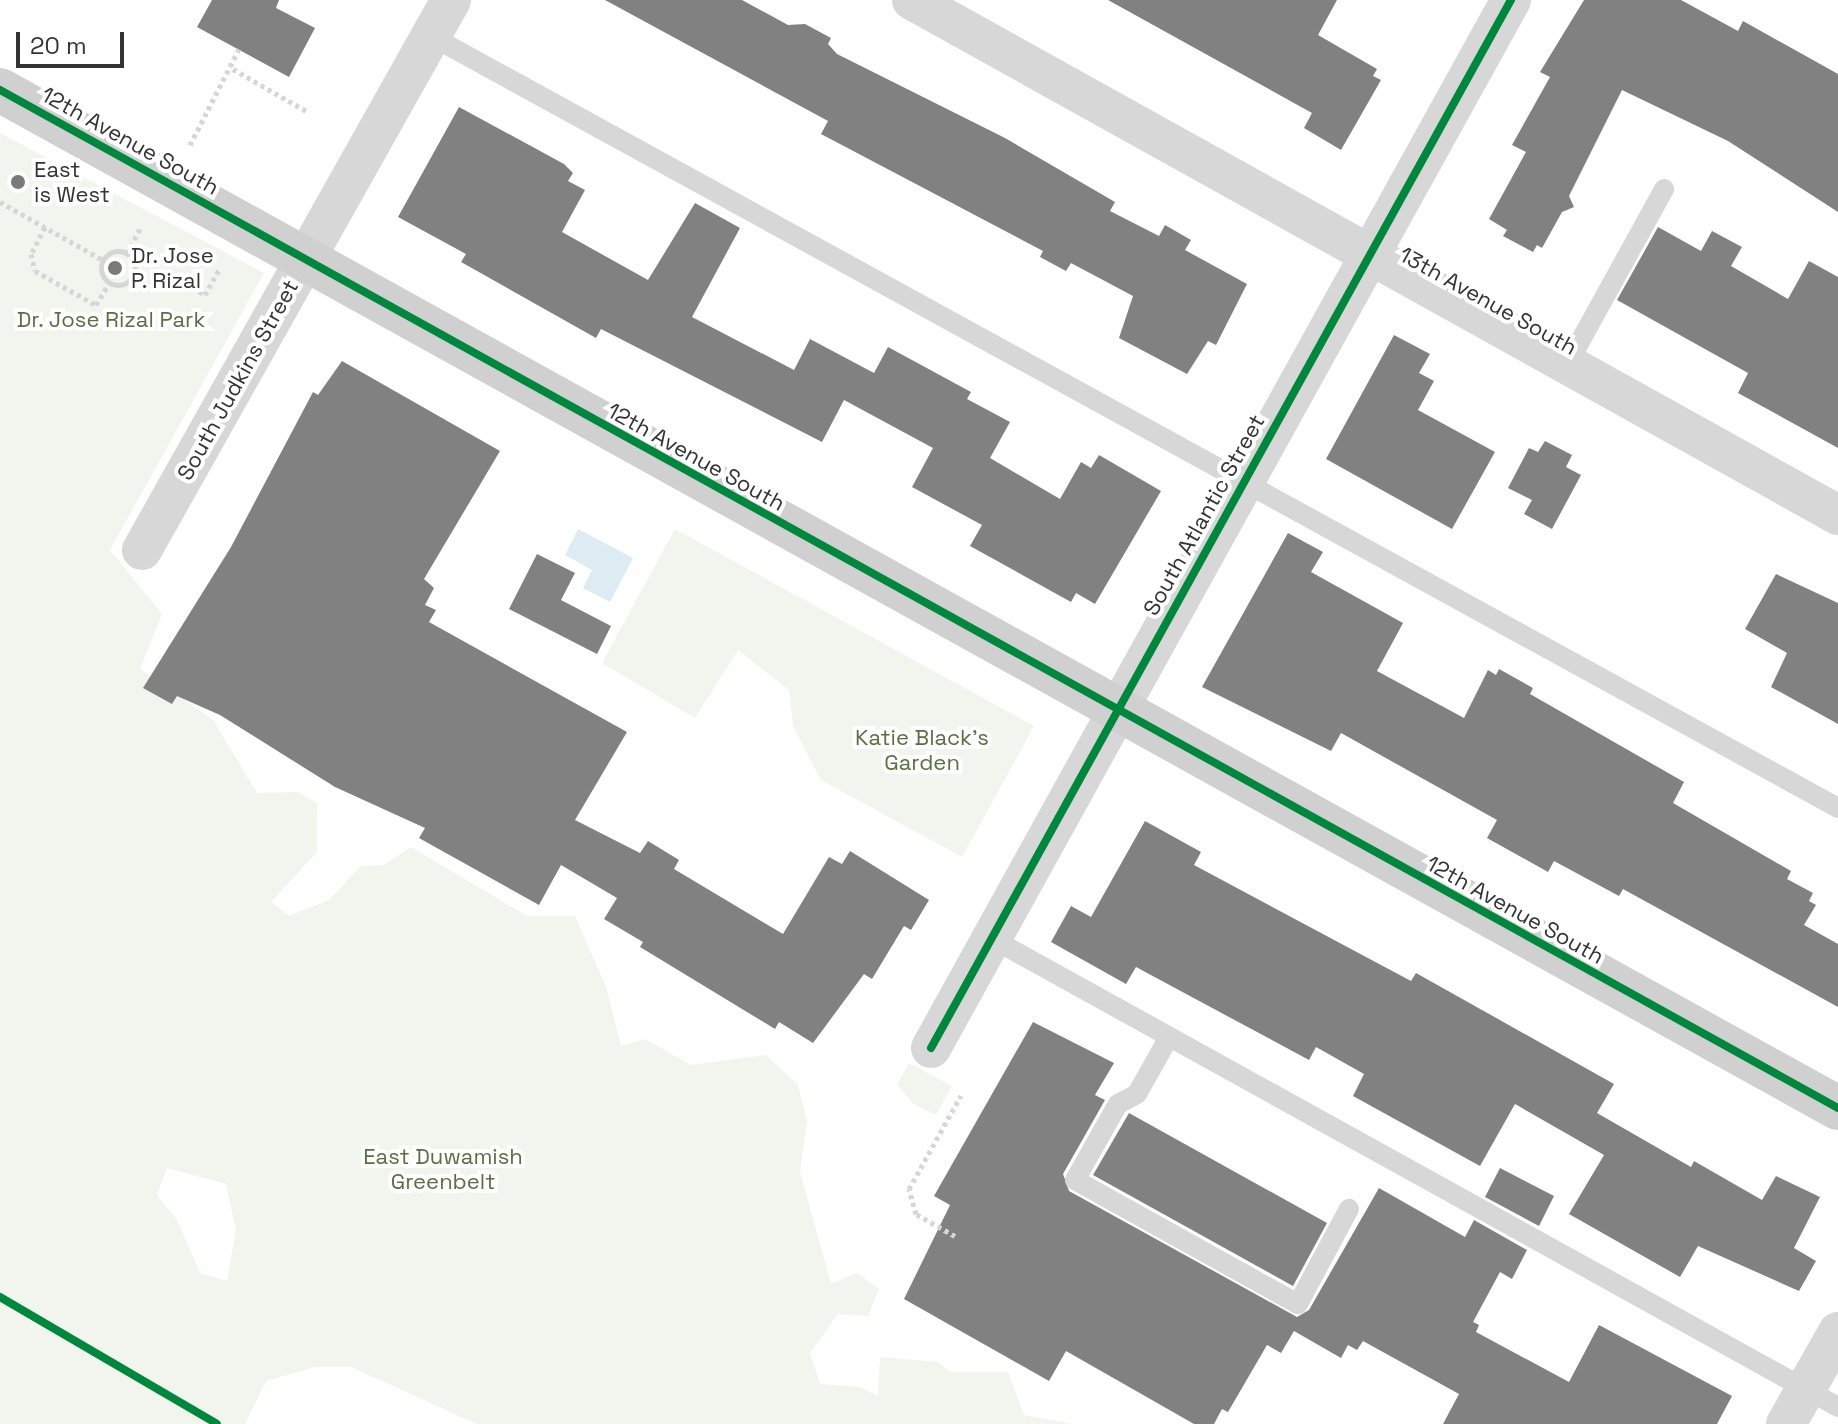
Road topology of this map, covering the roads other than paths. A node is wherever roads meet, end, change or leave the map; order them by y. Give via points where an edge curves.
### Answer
1 (451, 0) edge
2 (912, 0) edge
3 (1511, 0) edge
4 (431, 36) junction
5 (0, 90) edge
6 (1664, 189) dead end
7 (1370, 255) junction
8 (306, 259) junction
9 (1567, 365) junction
10 (1241, 482) junction
11 (1838, 515) edge
12 (142, 550) dead end
13 (1115, 713) junction
14 (1838, 808) edge
15 (991, 938) junction
16 (1169, 1037) junction
17 (931, 1048) dead end
18 (1838, 1108) edge
19 (1349, 1209) dead end
20 (1838, 1332) edge
21 (1822, 1398) edge
22 (1786, 1424) edge

1 - 4 street, South Judkins Street
2 - 7 street, 13th Avenue South
3 - 7 street, South Atlantic Street
4 - 8 street, South Judkins Street
4 - 10 lane
5 - 8 street, 12th Avenue South
6 - 9 lane
7 - 9 street, 13th Avenue South
7 - 10 street, South Atlantic Street
8 - 12 street, South Judkins Street
8 - 13 street, 12th Avenue South
9 - 11 street, 13th Avenue South
10 - 13 street, South Atlantic Street
10 - 14 lane
13 - 15 street, South Atlantic Street
13 - 18 street, 12th Avenue South
15 - 16 lane
15 - 17 street, South Atlantic Street
16 - 19 lane via 1137,1094 1118,1104 1075,1180 1298,1304
16 - 21 lane
20 - 21 street
21 - 22 street

